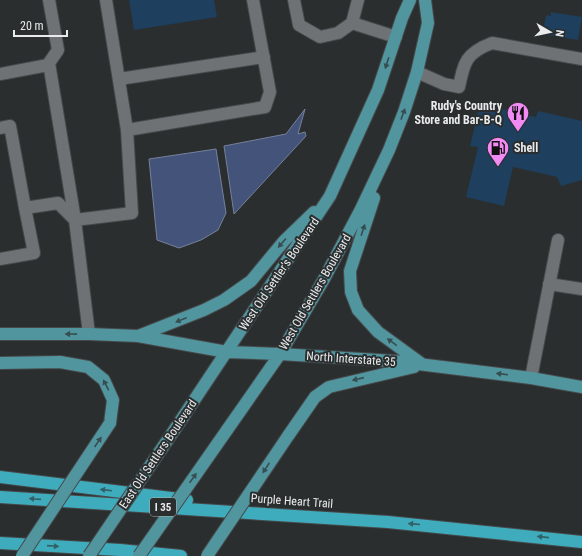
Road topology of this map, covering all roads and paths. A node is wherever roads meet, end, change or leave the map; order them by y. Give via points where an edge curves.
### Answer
1 (49, 0) edge
2 (106, 0) edge
3 (253, 0) edge
4 (294, 0) edge
5 (358, 0) edge
6 (410, 0) edge
7 (426, 0) edge
8 (352, 23) junction
9 (396, 37) junction
10 (264, 57) junction
11 (582, 59) edge
12 (50, 63) junction
13 (417, 72) junction
14 (0, 74) edge
15 (119, 79) junction
16 (0, 128) edge
17 (127, 130) junction
18 (389, 150) junction
19 (330, 196) junction
20 (25, 208) junction
21 (74, 220) junction
22 (558, 240) dead end
23 (0, 259) edge
24 (549, 284) junction
25 (582, 289) edge
26 (0, 334) edge
27 (89, 334) junction
28 (138, 336) junction
29 (227, 352) junction
30 (280, 354) junction
31 (0, 363) edge
32 (423, 365) junction
33 (531, 378) junction
34 (582, 386) edge
35 (0, 478) edge
36 (0, 497) edge
37 (326, 517) junction
38 (582, 542) edge
39 (0, 543) edge
40 (120, 550) junction
41 (22, 556) edge
42 (89, 556) edge
43 (139, 556) edge
44 (181, 556) edge
45 (207, 556) edge

1 - 12 lane via 58,50
2 - 15 lane
3 - 10 lane
4 - 8 lane via 299,25 320,37 338,33
5 - 8 lane
6 - 9 main road
7 - 13 main road, West Old Settlers Boulevard via 428,23
8 - 9 lane
9 -> 19 main road via 378,90
10 - 15 lane
10 - 17 lane via 270,92 265,107
11 - 13 lane via 492,43 479,48 470,56 463,67 459,87 444,84
12 - 14 lane
12 - 21 lane
18 -> 13 main road, West Old Settlers Boulevard
15 - 17 lane
16 - 20 lane via 10,126
17 - 21 lane via 132,213
18 - 30 main road, West Old Settlers Boulevard via 324,279
32 -> 18 main road via 378,332 358,310 351,292 350,271
19 -> 28 main road via 284,241 251,281 204,310
19 - 29 main road, West Old Settler's Boulevard
20 - 21 lane via 58,203
20 - 23 lane via 34,253
21 - 27 lane
22 - 24 lane
24 - 25 lane
24 - 33 lane
27 -> 26 main road, North Interstate 35
27 - 28 main road, North Interstate 35
28 - 29 main road, North Interstate 35
29 - 30 main road, North Interstate 35
29 - 42 main road, East Old Settlers Boulevard, bridge
30 - 32 main road, North Interstate 35
43 -> 30 main road, West Old Settlers Boulevard, bridge
41 -> 31 main road, bridge via 110,422 113,400 104,380 88,367 60,362
33 -> 32 main road, North Interstate 35
32 -> 45 main road, bridge via 329,386 315,397
33 - 34 main road, North Interstate 35
37 -> 35 highway
37 -> 36 highway, Purple Heart Trail / I 35
38 -> 37 highway, Purple Heart Trail / I 35
39 -> 40 highway
40 - 42 highway
40 - 44 highway

